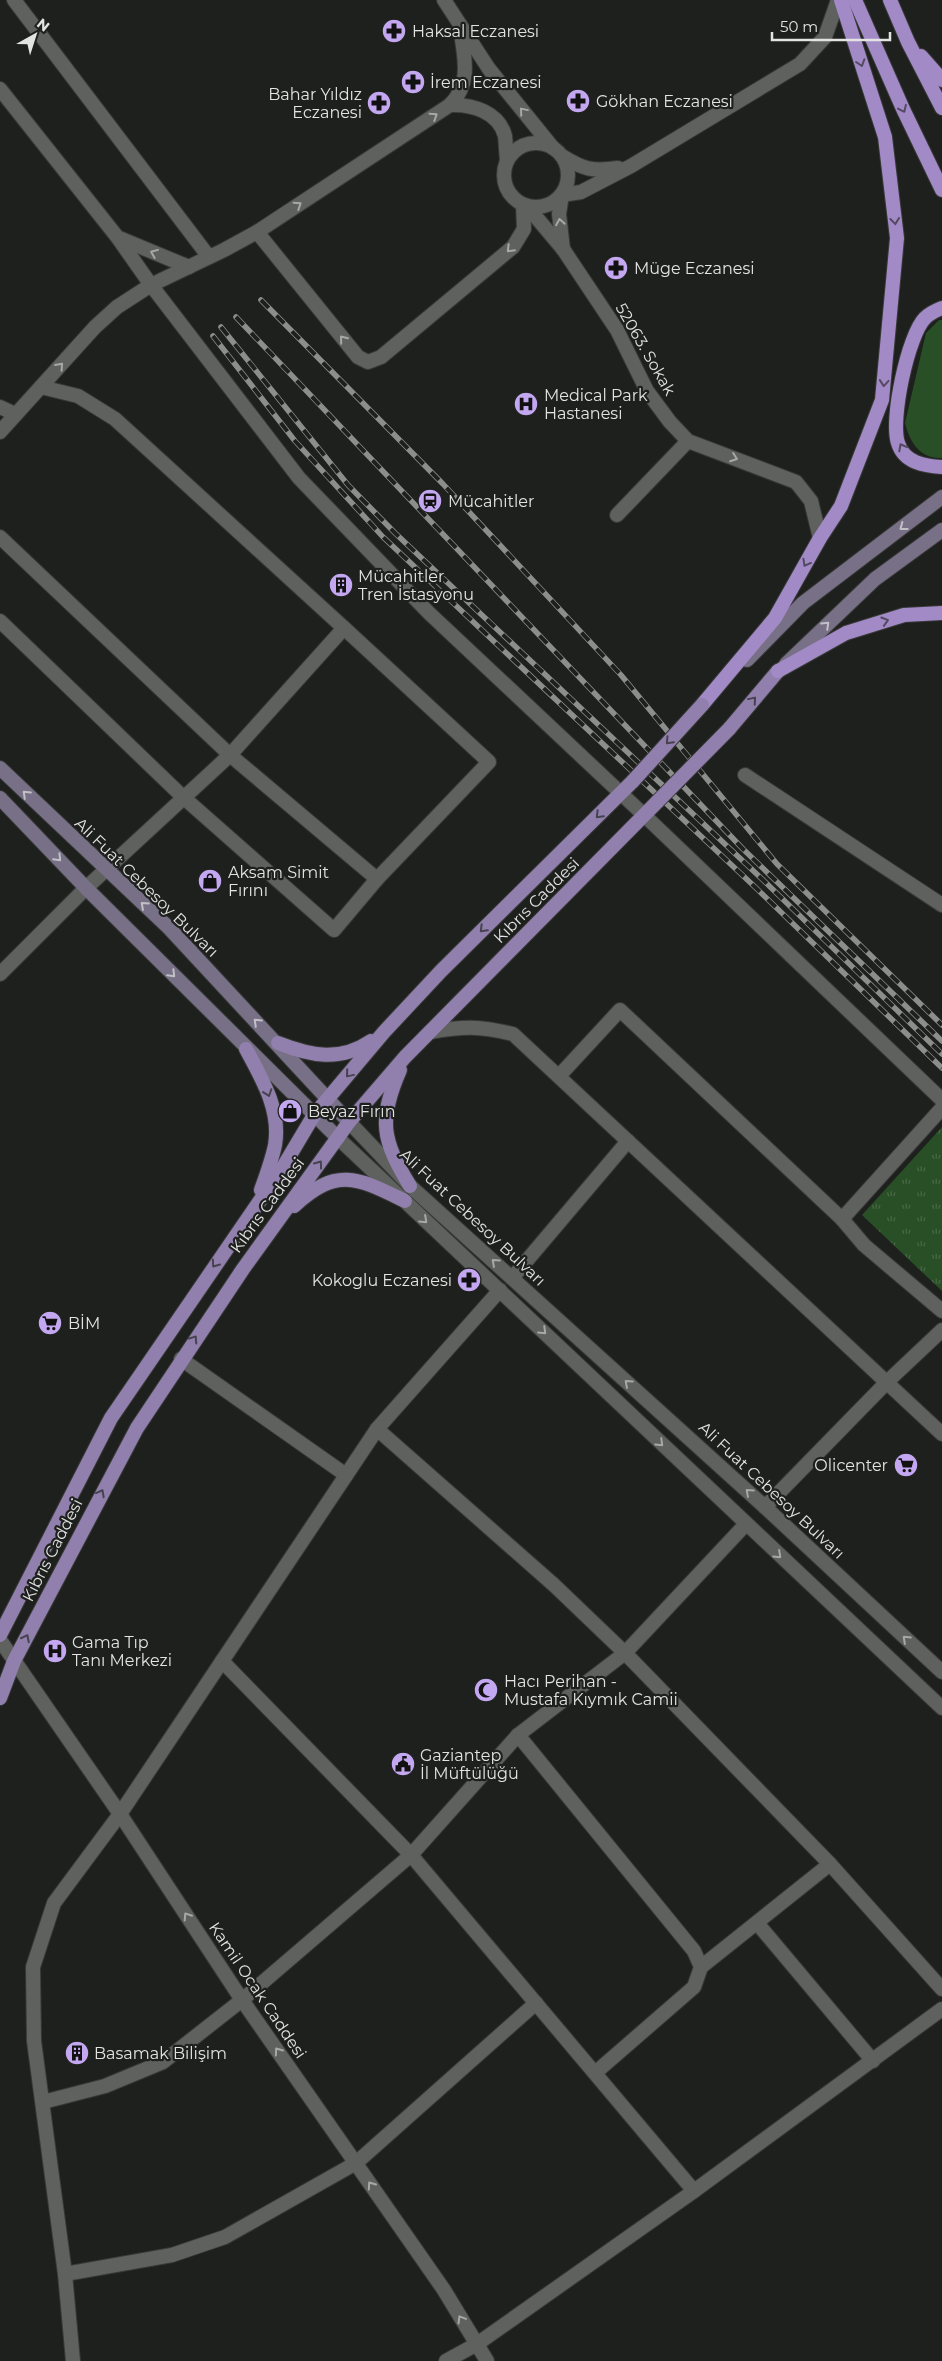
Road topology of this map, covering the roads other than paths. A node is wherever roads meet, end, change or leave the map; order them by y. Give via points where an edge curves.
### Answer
1 (14, 0) edge
2 (444, 0) edge
3 (839, 0) edge
4 (855, 0) edge
5 (890, 0) edge
6 (460, 27) junction
7 (908, 42) junction
8 (942, 80) edge
9 (0, 89) edge
10 (450, 105) junction
11 (942, 108) edge
12 (558, 152) junction
13 (507, 160) junction
14 (631, 166) junction
15 (942, 190) edge
16 (562, 195) junction
17 (523, 205) junction
18 (257, 232) junction
19 (118, 238) junction
20 (563, 249) junction
21 (209, 257) junction
22 (189, 266) junction
23 (151, 284) junction
24 (942, 308) edge
25 (41, 387) junction
26 (0, 407) edge
27 (15, 414) junction
28 (0, 432) edge
29 (688, 441) junction
30 (942, 467) edge
31 (942, 497) edge
32 (617, 515) dead end
33 (942, 530) edge
34 (0, 537) edge
35 (820, 538) junction
36 (942, 613) edge
37 (0, 621) edge
38 (344, 628) junction
39 (778, 671) junction
40 (702, 706) junction
41 (230, 754) junction
42 (0, 768) edge
43 (745, 775) dead end
44 (620, 793) junction
45 (184, 797) junction
46 (0, 798) edge
47 (644, 815) junction
48 (106, 870) junction
49 (377, 879) junction
50 (86, 888) junction
51 (942, 905) edge
52 (0, 974) edge
53 (384, 1032) junction
54 (430, 1032) junction
55 (278, 1043) junction
56 (246, 1049) junction
57 (405, 1057) junction
58 (559, 1076) junction
59 (327, 1099) junction
60 (942, 1100) edge
61 (942, 1108) edge
62 (314, 1115) junction
63 (350, 1122) junction
64 (338, 1138) junction
65 (628, 1141) junction
66 (410, 1186) junction
67 (405, 1201) junction
68 (256, 1206) junction
69 (842, 1218) junction
70 (277, 1222) junction
71 (512, 1278) junction
72 (500, 1290) junction
73 (942, 1311) edge
74 (942, 1330) edge
75 (181, 1359) junction
76 (888, 1381) junction
77 (377, 1428) junction
78 (942, 1434) edge
79 (346, 1475) junction
80 (765, 1507) junction
81 (745, 1525) junction
82 (0, 1635) edge
83 (0, 1640) edge
84 (625, 1653) junction
85 (14, 1661) junction
86 (222, 1661) junction
87 (942, 1672) edge
88 (0, 1698) edge
89 (942, 1708) edge
90 (518, 1735) junction
91 (120, 1814) junction
92 (411, 1854) junction
93 (830, 1864) junction
94 (757, 1923) junction
95 (701, 1968) junction
96 (942, 1988) edge
97 (242, 2000) junction
98 (536, 2003) junction
99 (942, 2009) edge
100 (873, 2062) junction
101 (594, 2073) junction
102 (43, 2102) junction
103 (356, 2164) junction
104 (694, 2191) junction
105 (65, 2274) junction
106 (476, 2344) junction
107 (73, 2361) edge
108 (446, 2361) edge
109 (487, 2361) edge

1 - 21 street
2 - 6 street
3 - 14 street via 825,36 800,64
3 -> 35 highway via 885,137 897,238 882,400 841,506
4 -> 15 highway
5 - 7 highway
6 - 10 street via 467,69 458,98
12 -> 6 street via 489,69
7 - 8 highway
7 - 11 highway
9 - 19 street
10 - 13 street via 465,104 496,120 504,134
18 -> 10 street
12 - 13 street via 544,144 523,146
12 - 14 street via 582,168 601,171
12 - 16 street via 567,165 569,175
13 - 17 street via 504,181 514,199
14 - 16 street via 581,192
16 - 17 street via 544,207
20 -> 16 street via 559,214
17 -> 18 street via 524,230 513,247 381,357 368,362 358,357
17 - 20 street, 52063. Sokak
18 - 21 street
22 -> 19 street
19 - 23 street
20 - 29 street, 52063. Sokak via 616,330 647,391
21 - 22 street
22 - 23 street
25 -> 23 street via 106,317
23 - 44 street via 299,478 429,613
30 -> 24 highway via 922,466 907,456 898,443 897,406 916,335 925,318
25 - 27 street
25 - 38 street via 78,396 115,419
26 - 27 street
27 - 28 street
29 - 32 street
29 -> 35 street, 52063. Sokak via 796,482 810,501
31 -> 40 main road via 803,603
39 -> 33 main road via 875,579
34 - 41 street
35 -> 40 highway via 775,618
39 -> 36 highway via 846,633 904,615
37 - 45 street
38 - 41 street
38 - 49 street via 489,762
47 -> 39 main road, Kıbrıs Caddesi, bridge via 729,729
40 -> 44 main road, bridge
41 - 45 street
41 - 49 street
48 -> 42 main road, Ali Fuat Cebesoy Bulvarı
43 - 51 street
44 - 47 street
44 -> 53 main road
45 - 48 street
45 - 49 street via 334,930
46 -> 50 main road
47 - 54 main road, Kıbrıs Caddesi
47 - 60 street
48 - 50 street
55 -> 48 main road, Ali Fuat Cebesoy Bulvarı via 169,928
50 - 52 street
50 -> 56 main road
53 - 55 main road via 358,1050 342,1053 304,1053
53 -> 59 main road
54 - 57 main road, Kıbrıs Caddesi
54 - 58 street via 482,1027 513,1034
55 - 59 main road, Ali Fuat Cebesoy Bulvarı
56 - 62 main road
56 -> 68 main road via 265,1086 275,1116 275,1145
57 - 63 main road, Kıbrıs Caddesi
57 - 66 main road via 388,1097 385,1114 387,1137
58 - 65 street
58 - 69 street via 620,1010
59 - 62 main road
59 - 63 main road, Ali Fuat Cebesoy Bulvarı
61 - 69 street
62 - 64 main road
62 - 68 main road
63 - 64 main road, Kıbrıs Caddesi
63 - 66 street, Ali Fuat Cebesoy Bulvarı
64 - 67 street
70 -> 64 main road, Kıbrıs Caddesi
65 - 71 street
65 - 76 street
71 -> 66 street, Ali Fuat Cebesoy Bulvarı
67 - 70 main road via 368,1183 347,1178 322,1185 302,1198
67 -> 72 street
68 -> 82 main road via 111,1418
69 - 73 street via 864,1246
75 -> 70 main road, Kıbrıs Caddesi
80 -> 71 street, Ali Fuat Cebesoy Bulvarı
72 - 77 street
72 -> 81 street
74 - 76 street
75 - 79 street
85 -> 75 main road, Kıbrıs Caddesi via 137,1428
76 - 78 street
76 - 80 street
77 - 79 street
77 - 84 street via 554,1585
79 - 86 street
87 -> 80 street, Ali Fuat Cebesoy Bulvarı
81 - 84 street
81 -> 89 street
83 - 85 street, Kamil Ocak Caddesi
84 - 90 street
84 - 93 street
85 - 88 main road, Kıbrıs Caddesi
85 - 91 street, Kamil Ocak Caddesi
86 - 91 street
86 - 92 street
90 - 92 street
90 - 95 street via 694,1950
97 -> 91 street, Kamil Ocak Caddesi
91 - 102 street via 54,1903 32,1967 34,2041
92 - 97 street
92 - 98 street
93 - 94 street
93 - 96 street
94 - 95 street
94 - 100 street
95 - 101 street via 694,1987
97 - 102 street via 163,2062 105,2086
103 -> 97 street, Kamil Ocak Caddesi
98 - 101 street
98 - 103 street
99 - 100 street
100 - 104 street
101 - 104 street
102 - 105 street
103 - 105 street via 225,2237 172,2255
106 -> 103 street, Kamil Ocak Caddesi via 444,2290
104 - 106 street
105 - 107 street
106 - 108 street
106 - 109 street, Kamil Ocak Caddesi

